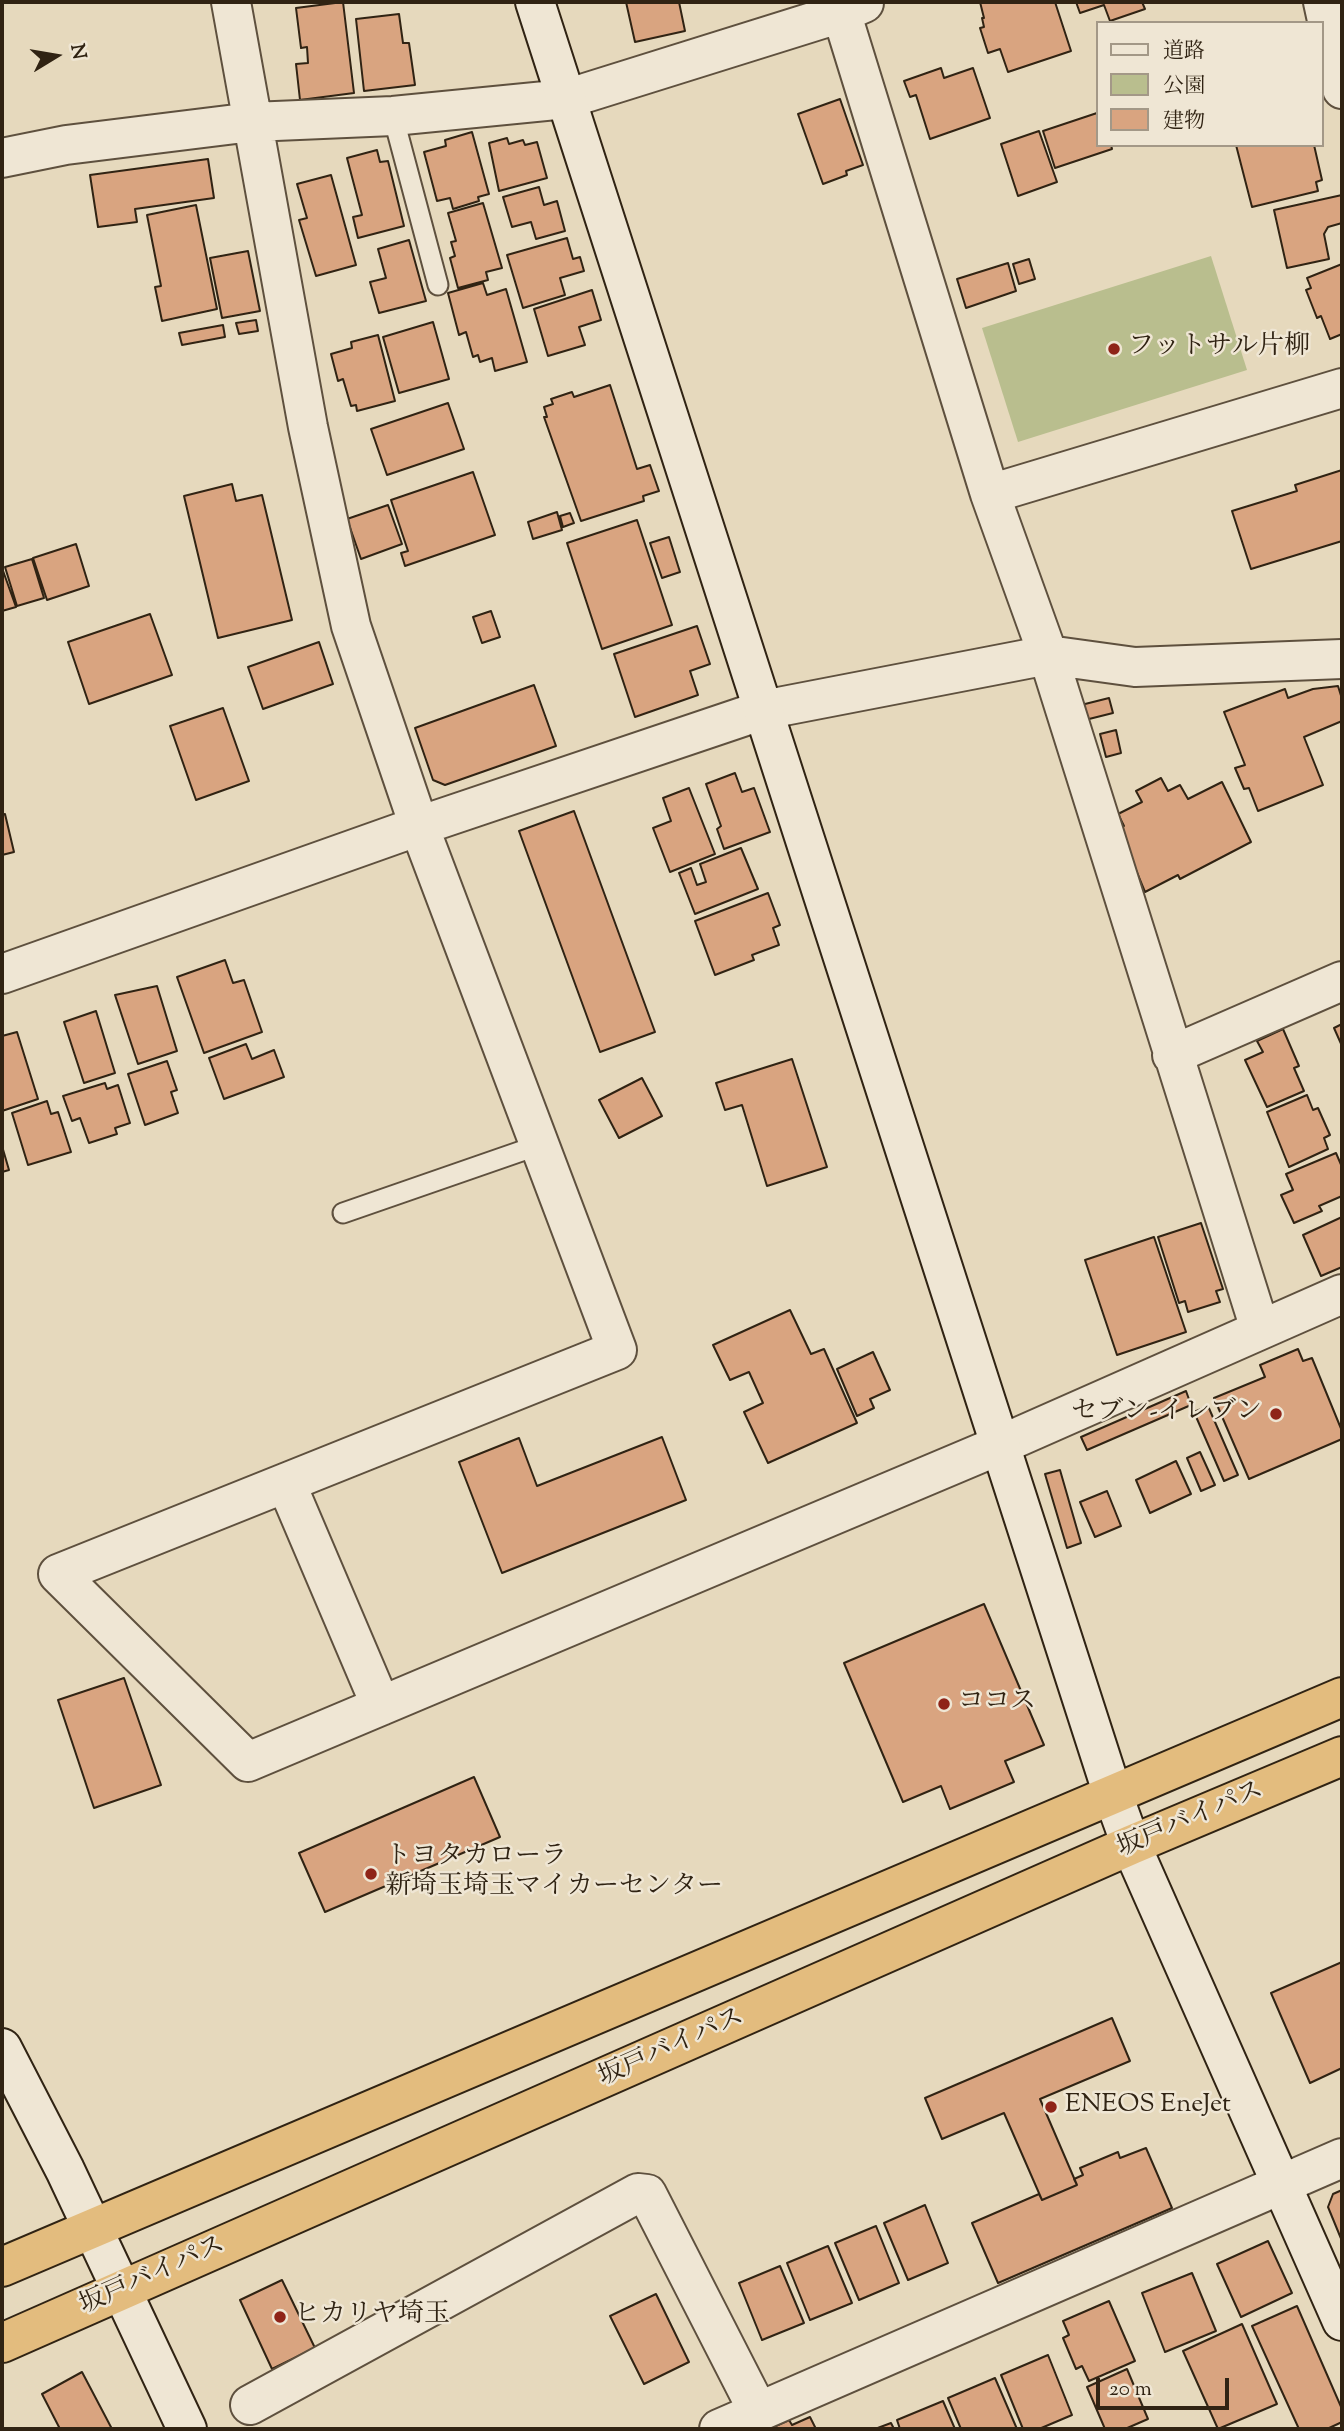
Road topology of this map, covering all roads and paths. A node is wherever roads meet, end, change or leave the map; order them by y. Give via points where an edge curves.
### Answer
1 (231, 2) edge
2 (535, 2) edge
3 (848, 5) edge
4 (1332, 19) edge
5 (1342, 89) edge
6 (566, 99) junction
7 (393, 116) junction
8 (252, 122) junction
9 (2, 158) edge
10 (439, 285) dead end
11 (1342, 388) edge
12 (990, 494) junction
13 (1048, 655) junction
14 (1342, 659) edge
15 (763, 710) junction
16 (419, 825) junction
17 (2, 974) edge
18 (1342, 981) edge
19 (1172, 1055) junction
20 (539, 1145) junction
21 (343, 1213) dead end
22 (1342, 1294) edge
23 (1260, 1329) junction
24 (1000, 1445) junction
25 (286, 1483) junction
26 (1342, 1697) edge
27 (381, 1706) junction
28 (1342, 1756) edge
29 (1113, 1794) junction
30 (1131, 1845) junction
31 (2, 2048) edge
32 (1342, 2158) edge
33 (1281, 2185) junction
34 (93, 2228) junction
35 (2, 2267) edge
36 (121, 2291) junction
37 (1342, 2321) edge
38 (2, 2343) edge
39 (250, 2405) dead end
40 (758, 2410) junction
41 (723, 2428) edge
42 (187, 2429) edge

1 - 8 street
2 - 6 street
3 - 6 street
3 - 12 street
4 - 5 street
6 - 7 street
6 - 15 street
7 - 8 street
7 - 10 lane
8 - 9 street via 66,145
8 - 16 street via 308,428 351,626
11 - 12 street
12 - 13 street
13 - 14 street via 1135,667
13 - 15 street
13 - 19 street
15 - 16 street
15 - 24 street
16 - 17 street
16 - 20 street
18 - 19 street
19 - 23 street
20 - 21 lane
20 - 25 street via 617,1350
22 - 23 street
23 - 24 street
24 - 27 street
24 - 29 street
25 - 27 street
25 - 27 street via 58,1574 248,1762
26 - 29 highway, 坂戸バイパス
28 - 30 highway, 坂戸バイパス
29 - 30 street
29 - 34 highway, 坂戸バイパス
30 - 33 street
30 - 36 highway, 坂戸バイパス
31 - 34 street
32 - 33 street
33 - 37 street
33 - 40 street
34 - 35 highway, 坂戸バイパス
34 - 36 street
36 - 38 highway, 坂戸バイパス
36 - 42 street
39 - 40 street via 638,2193 647,2194
40 - 41 street

